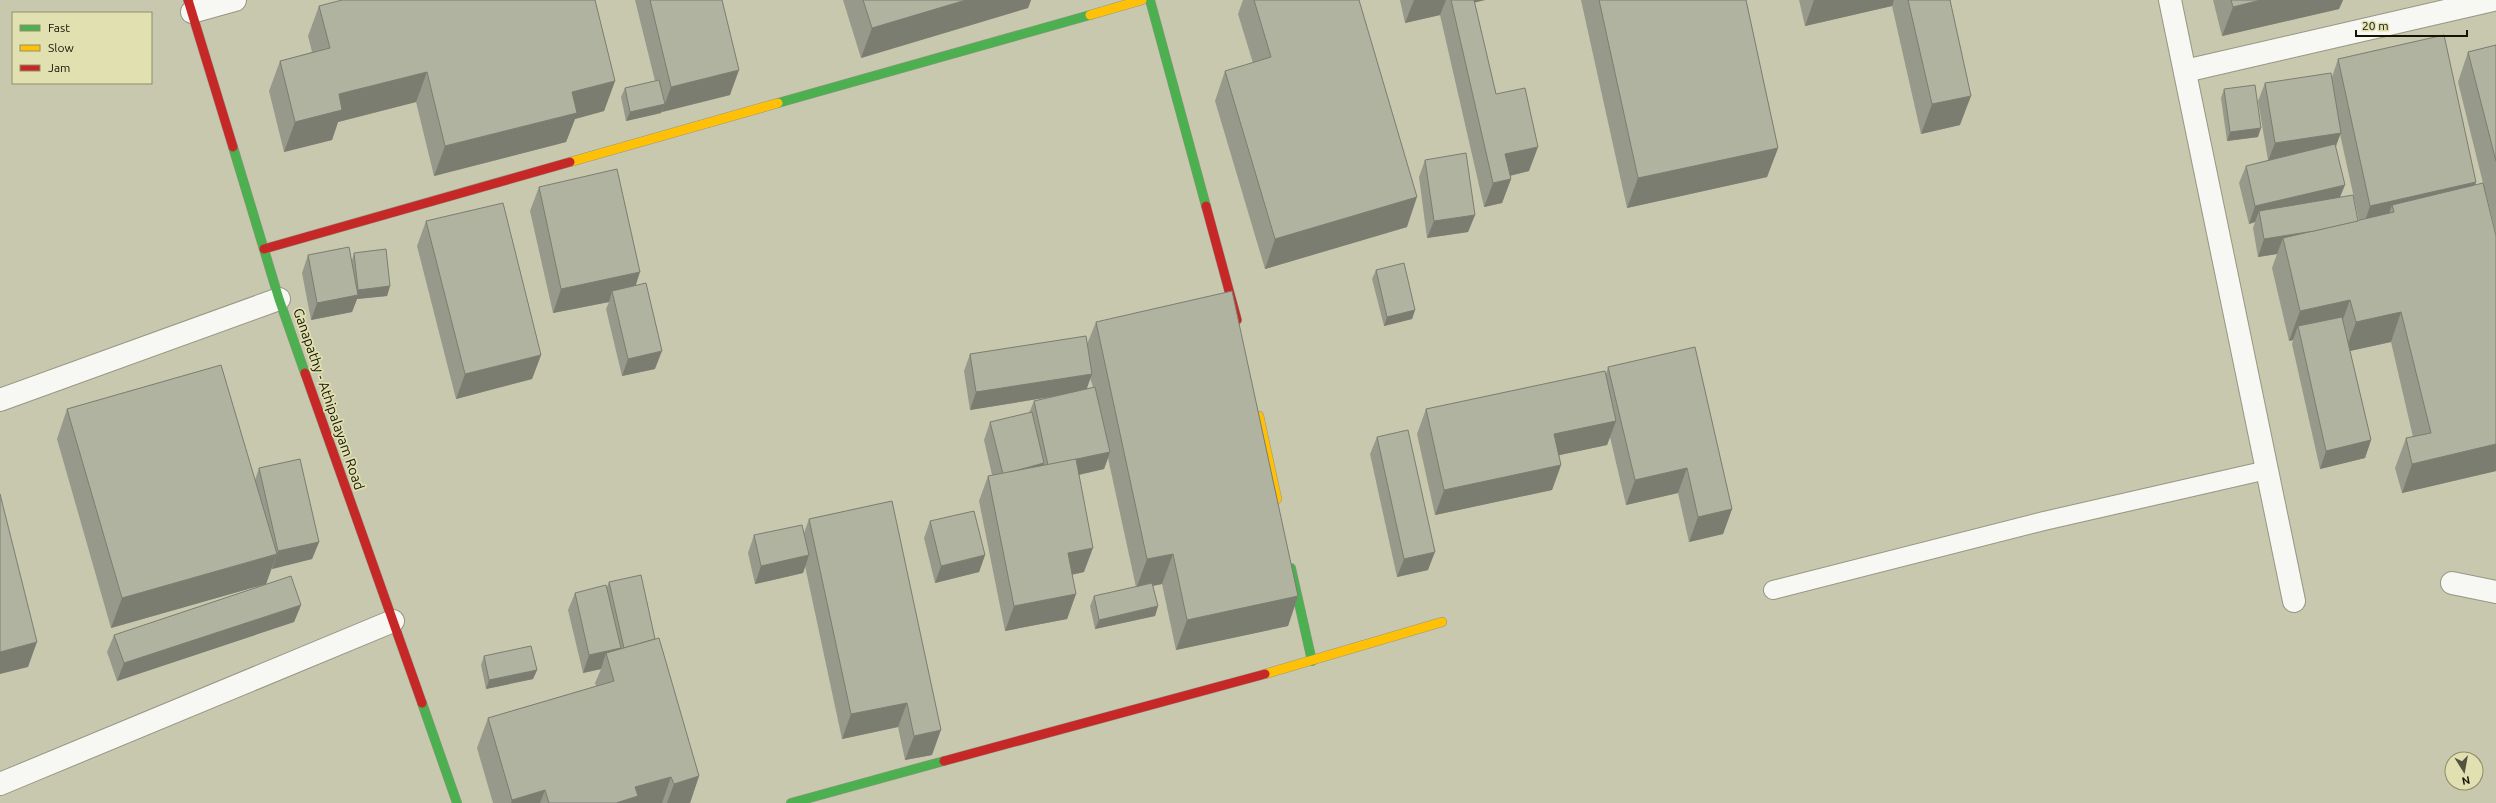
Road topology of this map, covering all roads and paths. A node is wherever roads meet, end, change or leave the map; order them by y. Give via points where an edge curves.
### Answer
1 (235, 0) edge
2 (1142, 0) edge
3 (1150, 0) edge
4 (2170, 0) edge
5 (2493, 0) edge
6 (190, 6) edge
7 (2185, 71) junction
8 (264, 249) junction
9 (279, 299) junction
10 (1239, 330) edge
11 (0, 400) edge
12 (1257, 407) edge
13 (2266, 470) junction
14 (1278, 508) edge
15 (1290, 562) edge
16 (2452, 582) dead end
17 (1773, 590) dead end
18 (2496, 592) edge
19 (2294, 600) dead end
20 (393, 621) junction
21 (1442, 622) dead end
22 (1312, 661) junction
23 (0, 784) edge
24 (457, 803) edge
25 (791, 803) edge

1 - 6 street
2 - 8 street
3 - 10 street
4 - 7 street
5 - 7 street
6 - 8 street, Ganapathy - Athipalayam Road
7 - 13 street
8 - 9 street, Ganapathy - Athipalayam Road
9 - 11 street
9 - 20 street, Ganapathy - Athipalayam Road
12 - 14 street
13 - 17 lane via 2044,521
13 - 19 street
15 - 22 street
16 - 18 street
20 - 23 street
20 - 24 street, Ganapathy - Athipalayam Road
21 - 22 street
22 - 25 street

